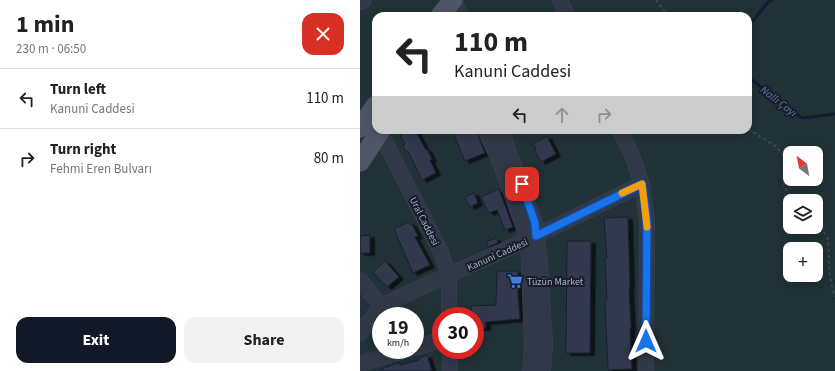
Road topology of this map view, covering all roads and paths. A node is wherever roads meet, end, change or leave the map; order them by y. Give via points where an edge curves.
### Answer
1 (364, 0) edge
2 (560, 0) edge
3 (656, 0) edge
4 (360, 2) edge
5 (458, 7) edge
6 (448, 12) edge
7 (565, 12) edge
8 (665, 12) edge
9 (372, 111) edge
10 (360, 128) edge
11 (752, 131) edge
12 (379, 134) edge
13 (382, 134) edge
14 (487, 134) edge
15 (502, 134) edge
16 (622, 134) edge
17 (360, 162) edge
18 (642, 184) junction
19 (788, 194) edge
20 (823, 230) edge
21 (532, 238) junction
22 (449, 275) junction
23 (360, 280) edge
24 (835, 298) edge
25 (381, 306) junction
26 (449, 307) edge
27 (360, 333) edge
28 (377, 359) edge
29 (450, 359) edge
30 (360, 364) edge
31 (450, 371) edge
32 (530, 371) edge
33 (543, 371) edge
34 (646, 371) edge

1 - 4 street
2 - 7 street
3 - 8 path
5 - 6 main road
9 - 10 main road
11 - 19 path via 783,154 784,185
12 - 17 main road
13 - 22 street, Ural Caddesi via 441,252
14 - 21 street
15 - 21 street via 535,223
16 - 18 street
18 - 21 street, Kanuni Caddesi
18 - 34 street via 647,219
20 - 24 path via 828,238 830,278
21 - 22 street, Kanuni Caddesi
21 - 32 street
21 - 33 street via 540,262 545,345
22 - 25 street, Kanuni Caddesi
22 - 26 street, Ural Caddesi
23 - 25 street
25 - 27 street, Kanuni Caddesi
28 - 30 street
29 - 31 street

